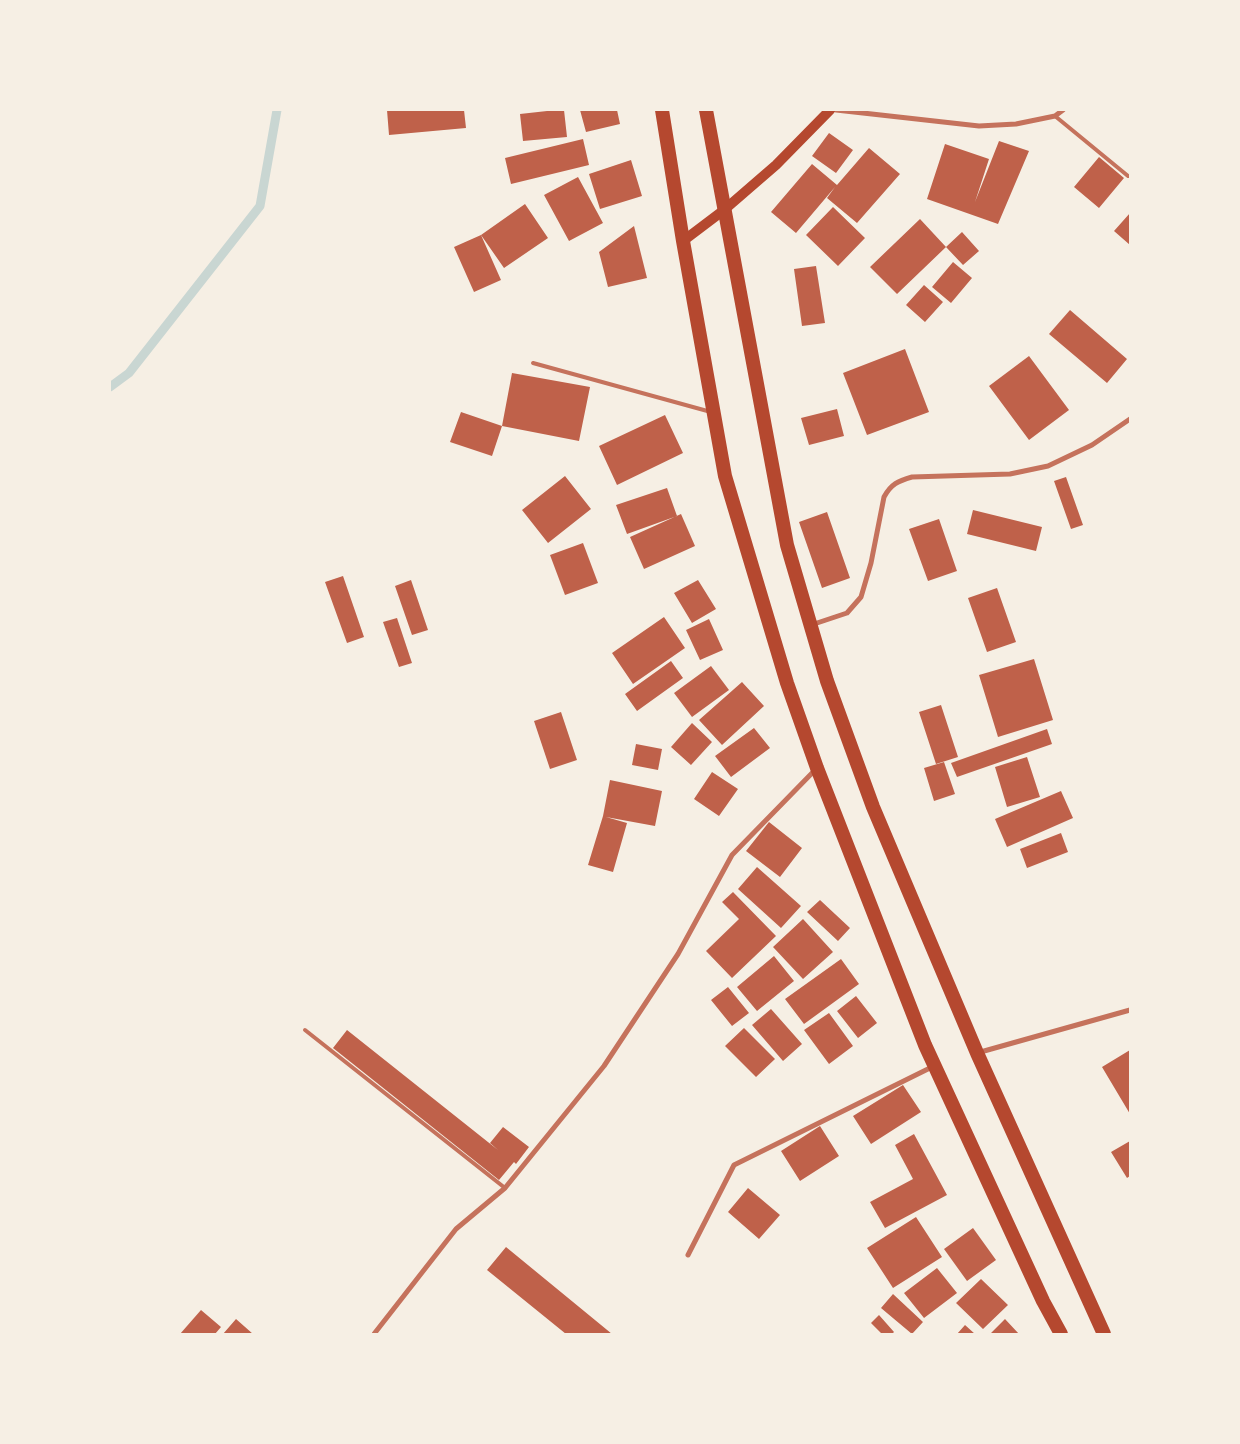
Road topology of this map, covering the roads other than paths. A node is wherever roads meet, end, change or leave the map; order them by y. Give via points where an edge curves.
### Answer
1 (662, 110) edge
2 (706, 110) edge
3 (830, 110) edge
4 (836, 110) edge
5 (1063, 110) edge
6 (1055, 116) junction
7 (1128, 176) dead end
8 (724, 210) junction
9 (683, 241) junction
10 (533, 363) dead end
11 (714, 413) junction
12 (1130, 419) edge
13 (811, 625) junction
14 (817, 768) junction
15 (1130, 1010) edge
16 (305, 1030) dead end
17 (977, 1053) junction
18 (934, 1066) junction
19 (505, 1188) junction
20 (688, 1255) dead end
21 (374, 1334) edge
22 (1061, 1334) edge
23 (1104, 1334) edge

1 - 9 highway
2 - 8 highway
3 - 8 main road via 776,165
4 - 6 street via 979,126 1016,124
5 - 6 street
6 - 7 lane
8 - 9 main road
8 - 13 highway via 787,545
9 - 11 highway
10 - 11 lane
11 - 14 highway via 724,476 787,683
12 - 13 street via 1092,445 1048,466 1010,474 912,477 898,481 889,487 884,497 861,597 847,613
13 - 17 highway via 827,681 873,806
14 - 18 highway
14 - 19 street via 732,855 678,954 604,1066
15 - 17 street
16 - 19 lane
17 - 23 highway
18 - 20 street via 734,1164
18 - 22 highway
19 - 21 street via 456,1229

